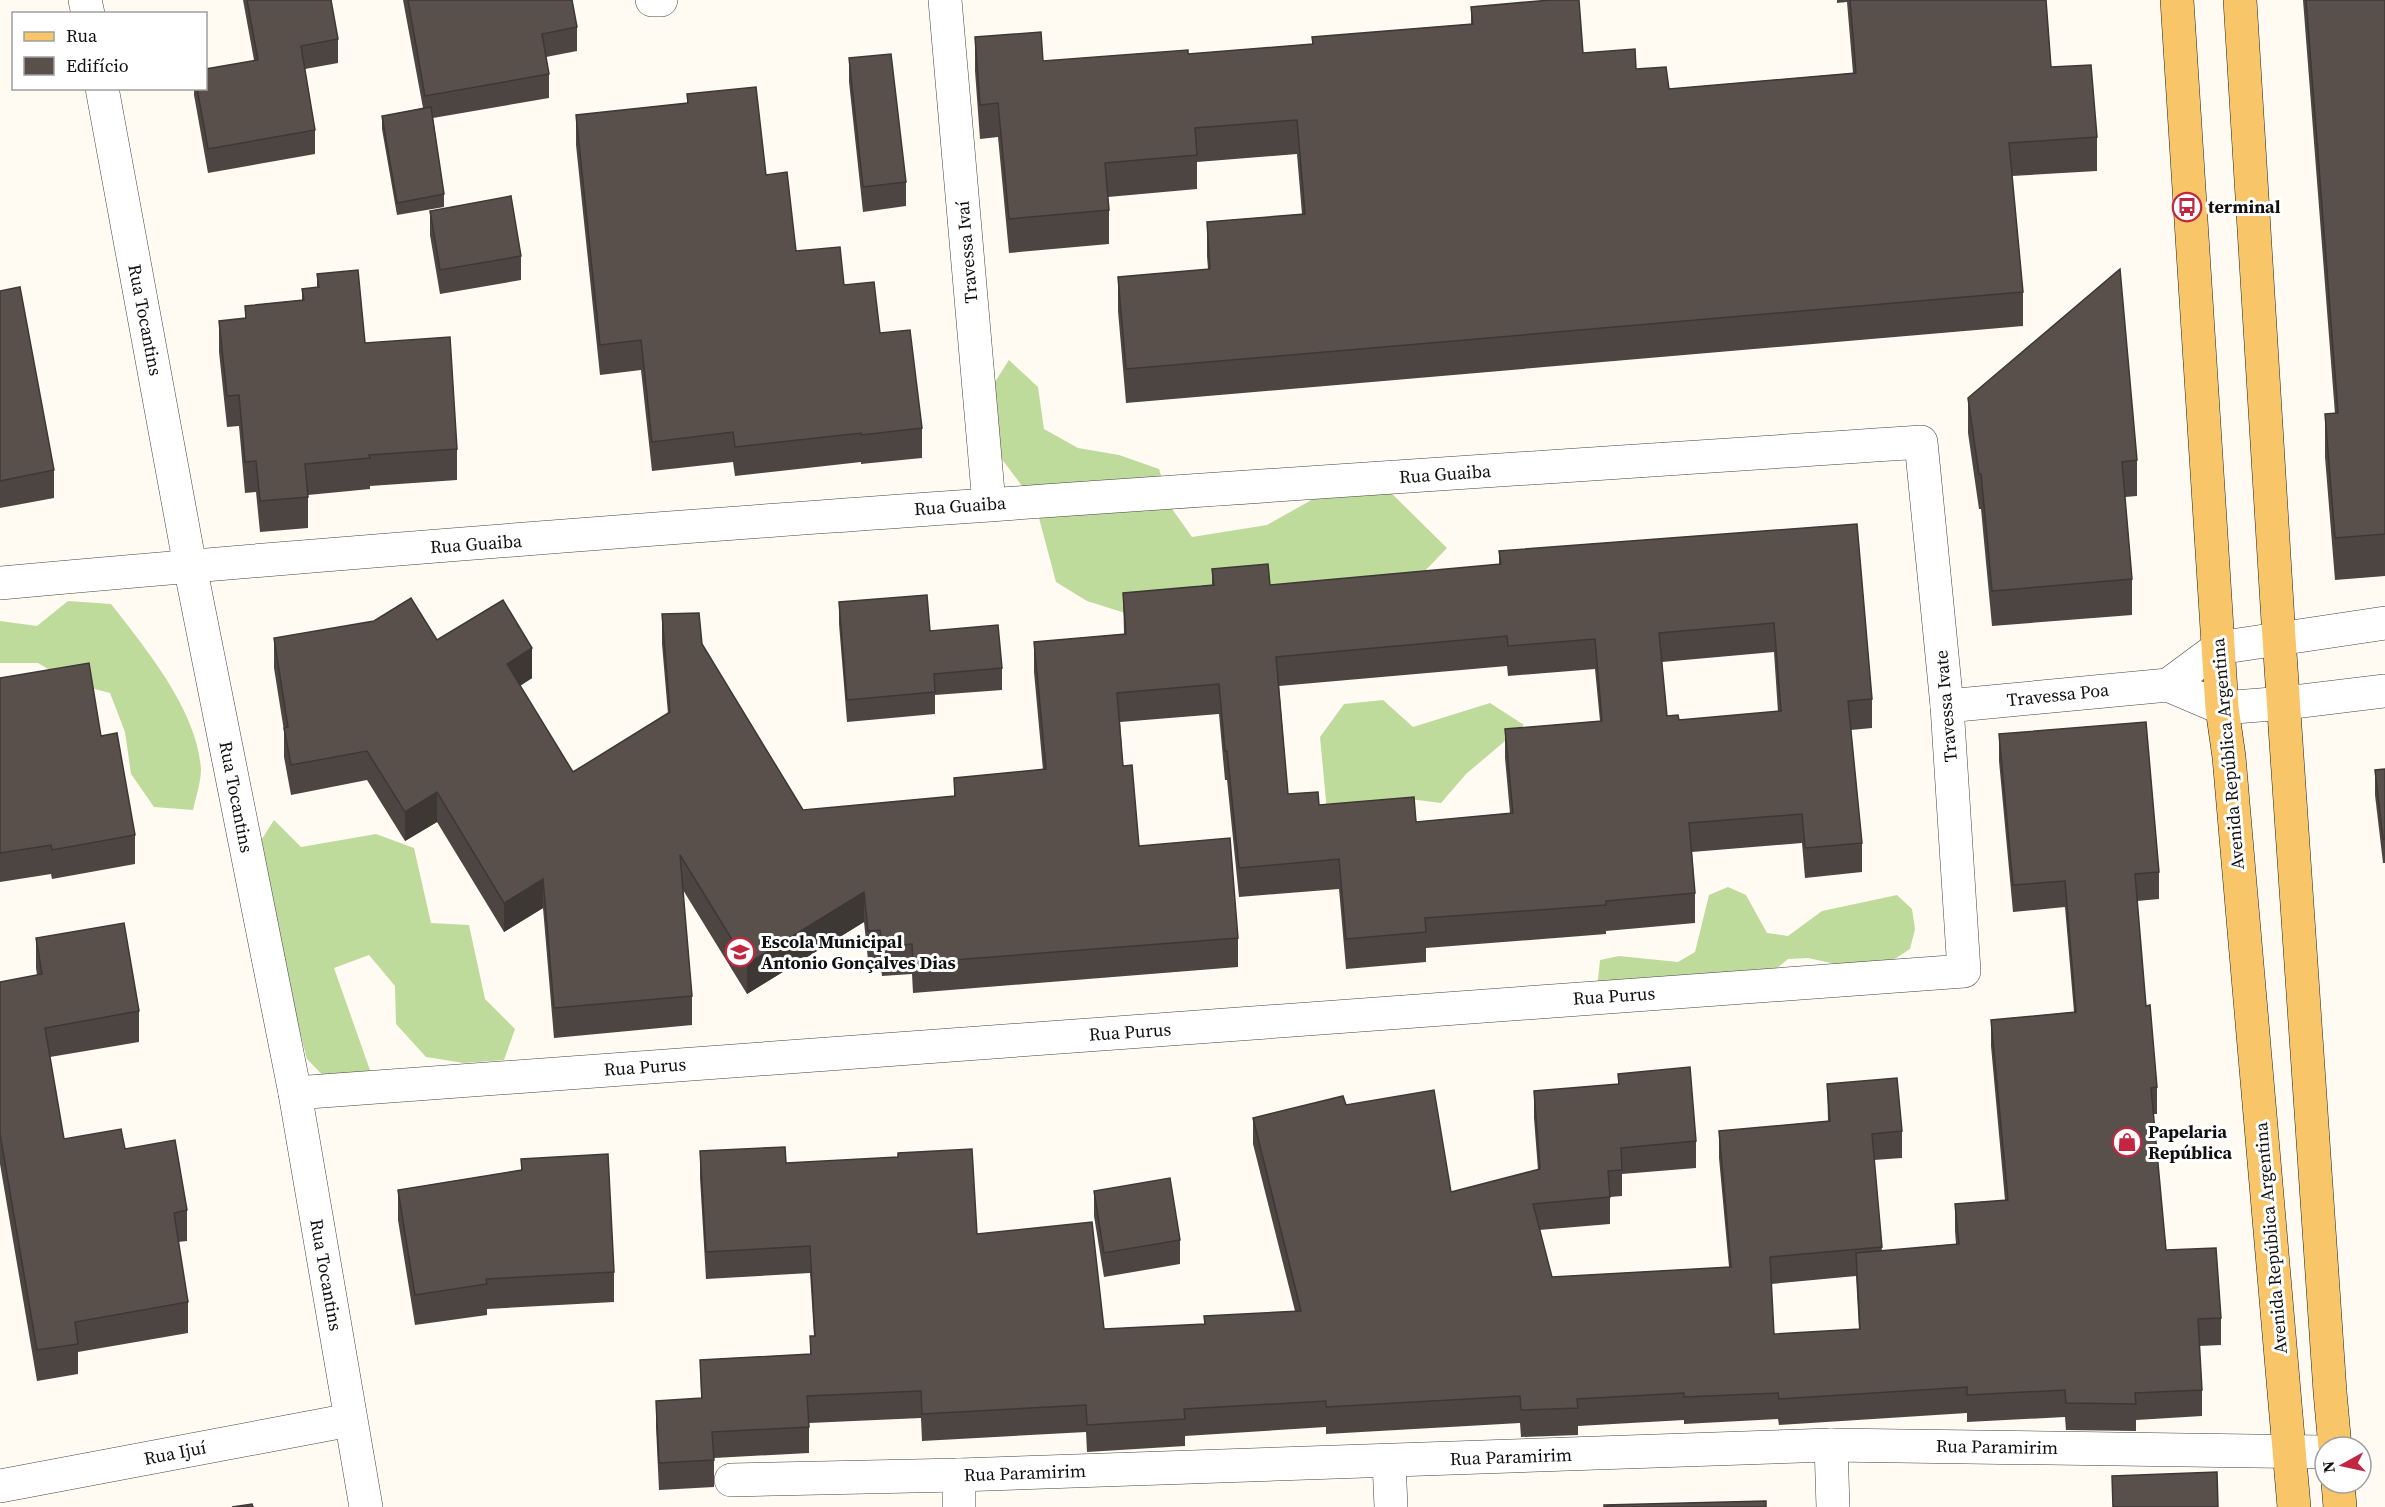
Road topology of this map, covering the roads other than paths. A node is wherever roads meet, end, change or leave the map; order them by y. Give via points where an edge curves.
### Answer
1 (652, 0) edge
2 (661, 0) edge
3 (945, 0) edge
4 (2177, 0) edge
5 (2240, 0) edge
6 (102, 90) edge
7 (1921, 442) joint
8 (989, 504) junction
9 (190, 566) junction
10 (0, 583) edge
11 (2385, 623) edge
12 (2279, 638) junction
13 (2218, 648) junction
14 (2168, 684) junction
15 (2385, 691) edge
16 (2285, 703) junction
17 (1947, 706) junction
18 (2222, 708) junction
19 (1964, 971) joint
20 (295, 1093) junction
21 (350, 1420) junction
22 (2334, 1435) edge
23 (1831, 1445) junction
24 (2290, 1450) junction
25 (2313, 1451) edge
26 (1389, 1461) junction
27 (959, 1475) junction
28 (731, 1480) dead end
29 (0, 1486) edge
30 (366, 1507) edge
31 (959, 1507) edge
32 (1391, 1507) edge
33 (1833, 1507) edge
34 (2294, 1507) edge

1 - 2 street
3 - 8 street, Travessa Ivaí
4 - 13 main road, Avenida República Argentina
5 - 12 main road
6 - 9 street, Rua Tocantins
7 - 8 street, Rua Guaiba
7 - 17 street, Travessa Ivate
8 - 9 street, Rua Guaiba
9 - 10 street, Rua Guaiba
9 - 20 street, Rua Tocantins
11 - 12 street
12 - 13 street
12 - 16 main road
13 - 14 street
13 - 18 main road, Avenida República Argentina
14 - 17 street, Travessa Poa
14 - 18 street, Travessa Poa
15 - 16 street
16 - 18 street
16 - 22 main road
17 - 19 street, Travessa Ivate
18 - 24 main road, Avenida República Argentina
19 - 20 street, Rua Purus
20 - 21 street, Rua Tocantins
21 - 29 street, Rua Ijuí
21 - 30 street, Rua Tocantins
23 - 24 street, Rua Paramirim
23 - 26 street, Rua Paramirim
23 - 33 street
24 - 25 street, Rua Paramirim
24 - 34 main road, Avenida República Argentina
26 - 27 street, Rua Paramirim
26 - 32 street
27 - 28 street, Rua Paramirim
27 - 31 street

